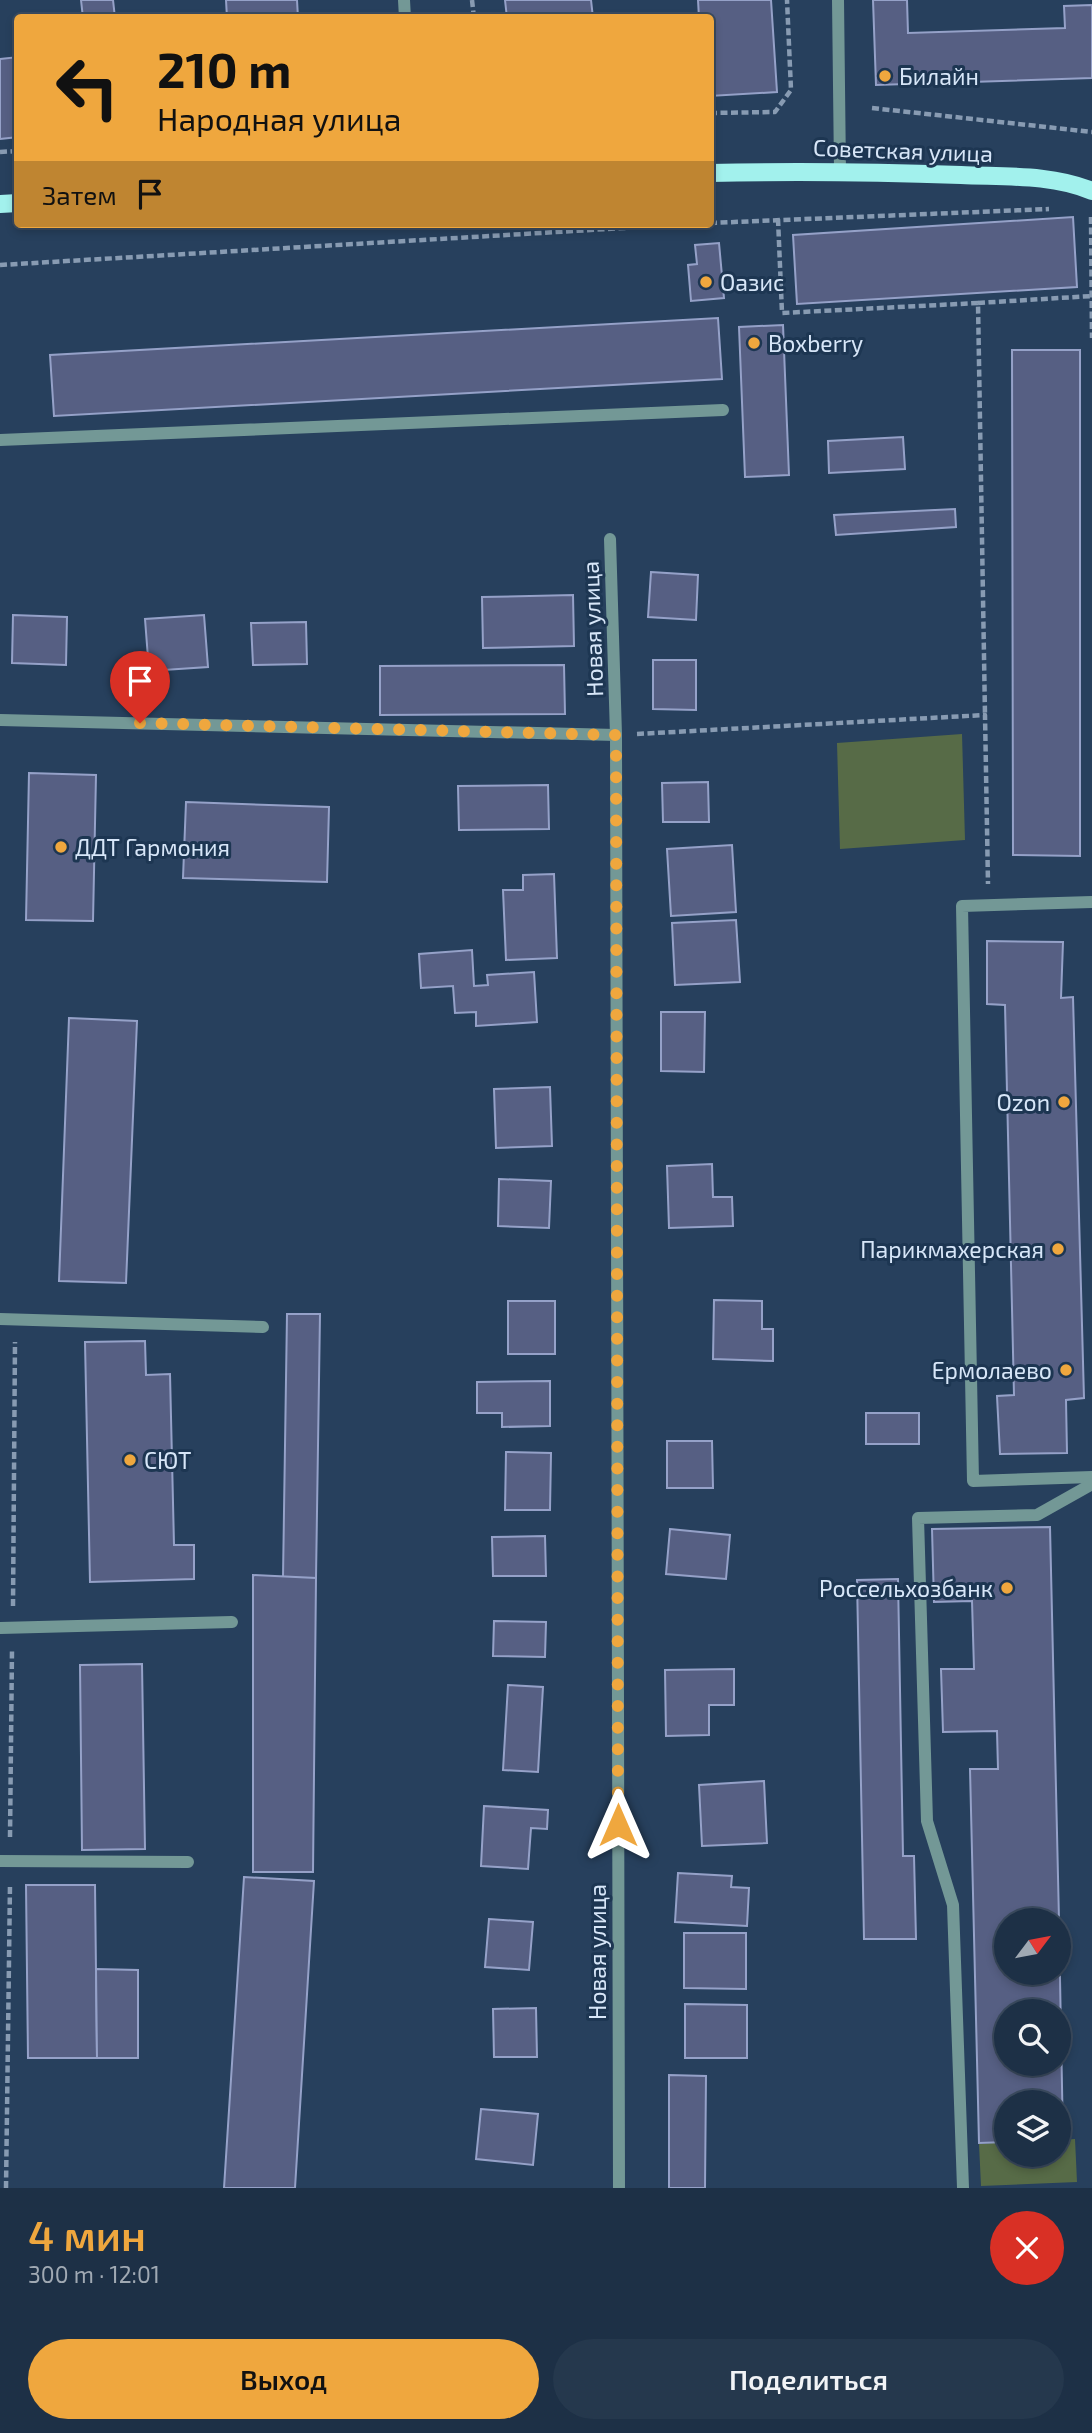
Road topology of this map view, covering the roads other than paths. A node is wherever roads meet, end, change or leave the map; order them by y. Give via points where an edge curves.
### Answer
1 (838, 0) edge
2 (841, 170) junction
3 (714, 173) edge
4 (1091, 199) edge
5 (723, 410) dead end
6 (0, 440) edge
7 (610, 539) dead end
8 (0, 720) edge
9 (616, 735) junction
10 (1092, 902) edge
11 (0, 1319) edge
12 (263, 1327) dead end
13 (1092, 1477) edge
14 (1092, 1484) edge
15 (232, 1622) dead end
16 (6, 1628) edge
17 (5, 1861) edge
18 (188, 1862) dead end
19 (619, 2188) edge
20 (963, 2188) edge

1 - 2 street
2 - 3 main road, Советская улица
2 - 4 main road, Советская улица via 1072,182
5 - 6 street
7 - 9 street, Новая улица
8 - 9 street
9 - 19 street, Новая улица
10 - 13 street via 962,905 974,1481
11 - 12 street
14 - 20 street via 1037,1515 918,1518 926,1821 953,1905
15 - 16 street
17 - 18 street

